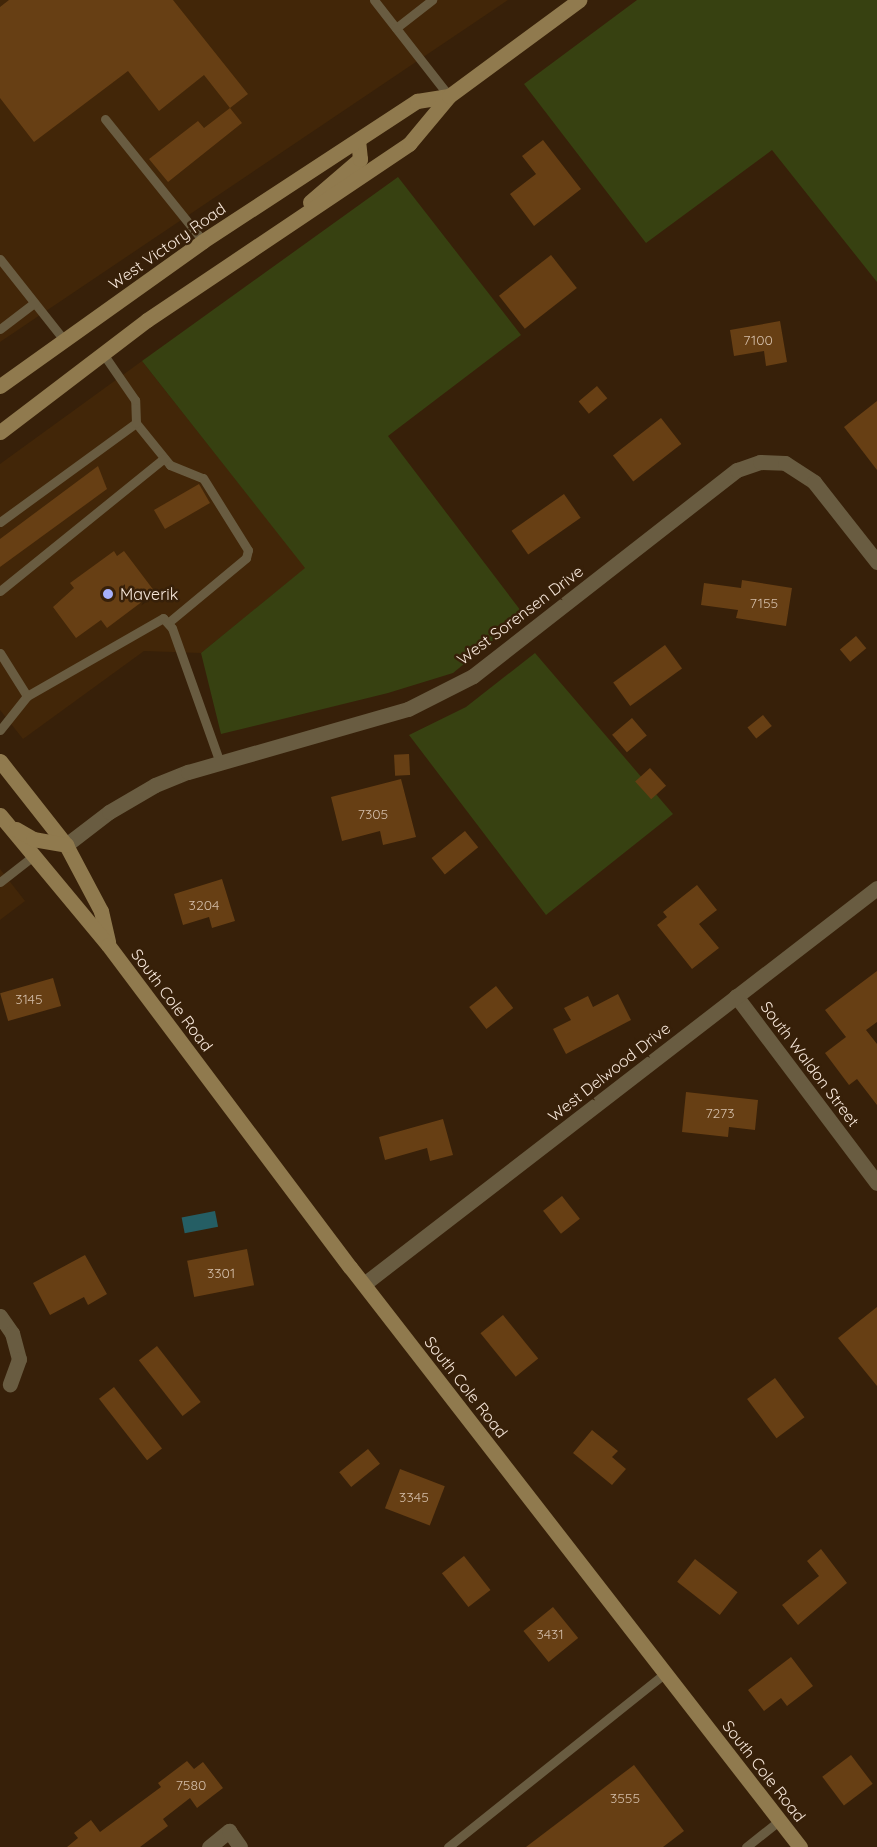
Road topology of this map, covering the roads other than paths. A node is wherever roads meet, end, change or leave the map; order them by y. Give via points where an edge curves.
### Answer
1 (374, 0) edge
2 (432, 0) edge
3 (579, 0) edge
4 (396, 28) junction
5 (449, 96) junction
6 (105, 119) dead end
7 (358, 140) junction
8 (284, 226) junction
9 (203, 241) junction
10 (0, 259) edge
11 (34, 303) junction
12 (0, 329) edge
13 (64, 339) junction
14 (104, 355) junction
15 (0, 386) edge
16 (136, 423) junction
17 (0, 432) edge
18 (164, 458) junction
19 (0, 522) edge
20 (877, 562) edge
21 (0, 591) edge
22 (169, 622) junction
23 (0, 653) edge
24 (27, 696) junction
25 (0, 730) edge
26 (0, 761) edge
27 (220, 763) junction
28 (0, 815) edge
29 (66, 845) junction
30 (32, 857) junction
31 (0, 882) edge
32 (877, 888) edge
33 (108, 945) junction
34 (736, 996) junction
35 (877, 1183) edge
36 (364, 1284) junction
37 (0, 1316) edge
38 (10, 1384) dead end
39 (665, 1673) junction
40 (780, 1820) junction
41 (209, 1847) edge
42 (240, 1847) edge
43 (448, 1847) edge
44 (746, 1847) edge
45 (800, 1847) edge

1 - 4 lane
2 - 4 lane
3 - 5 main road, West Victory Road
4 - 5 lane
5 - 7 main road, West Victory Road via 417,101
5 - 8 main road, West Victory Road via 410,144
6 - 9 lane
7 - 8 main road, West Victory Road via 360,159
7 - 9 main road, West Victory Road
8 - 14 main road, West Victory Road via 147,320
9 - 13 main road, West Victory Road
10 - 11 lane
11 - 12 lane
11 - 13 lane
13 - 15 main road, West Victory Road
14 - 16 lane via 135,400
14 - 17 main road, West Victory Road
16 - 18 lane
16 - 19 lane
18 - 21 lane
18 - 22 lane via 170,465 203,478 248,550 246,558
20 - 27 street, West Sorensen Drive via 814,482 785,463 760,462 737,470 473,676 408,708
22 - 24 lane via 163,618 154,621
22 - 27 lane
23 - 24 lane
24 - 25 lane
26 - 29 main road, South Cole Road
27 - 29 street, West Sorensen Drive via 188,772 129,798
28 - 29 main road, South Cole Road via 22,834
28 - 30 main road, South Cole Road
29 - 33 main road, South Cole Road via 101,911
30 - 31 lane
30 - 33 main road, South Cole Road
32 - 34 street, West Delwood Drive
33 - 36 main road, South Cole Road
34 - 35 street, South Waldon Street
34 - 36 street, West Delwood Drive
36 - 39 main road, South Cole Road
37 - 38 street via 12,1333 19,1359
39 - 40 main road, South Cole Road
39 - 43 lane
40 - 44 lane
40 - 45 main road, South Cole Road
41 - 42 street via 229,1832

